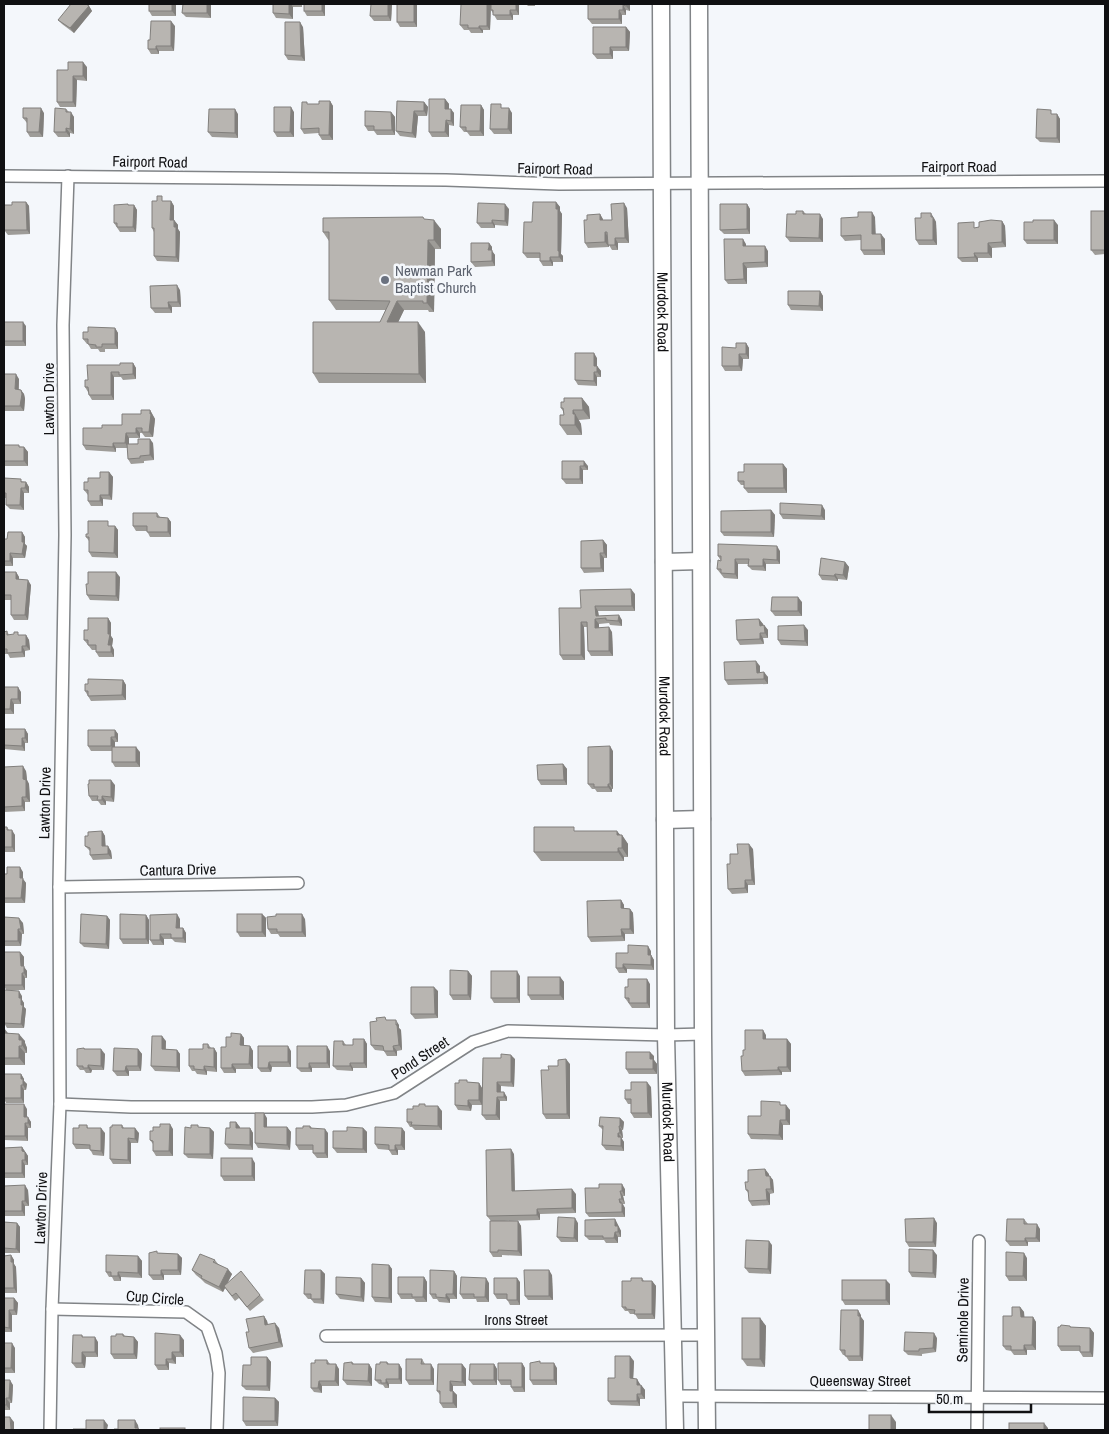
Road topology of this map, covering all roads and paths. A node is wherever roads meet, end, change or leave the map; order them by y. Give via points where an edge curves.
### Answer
1 (661, 4) edge
2 (699, 4) edge
3 (4, 176) edge
4 (68, 176) junction
5 (1105, 181) edge
6 (699, 183) junction
7 (662, 184) junction
8 (701, 561) junction
9 (664, 562) junction
10 (702, 819) junction
11 (665, 820) junction
12 (298, 883) dead end
13 (59, 887) junction
14 (703, 1034) junction
15 (666, 1035) junction
16 (60, 1104) junction
17 (979, 1241) dead end
18 (52, 1309) junction
19 (674, 1335) junction
20 (706, 1335) junction
21 (326, 1336) dead end
22 (707, 1395) junction
23 (675, 1396) junction
24 (976, 1397) junction
25 (1105, 1398) edge
26 (50, 1430) edge
27 (217, 1430) edge
28 (675, 1430) edge
29 (707, 1430) edge
30 (977, 1430) edge

1 - 7 main road, Murdock Road
2 - 6 main road
3 - 4 street, Fairport Road
4 - 7 street, Fairport Road
4 - 13 street, Lawton Drive via 63,326 65,535
5 - 6 street, Fairport Road
6 - 7 street, Fairport Road
6 - 8 main road
7 - 9 main road, Murdock Road
8 - 9 main road
8 - 10 main road
9 - 11 main road, Murdock Road
10 - 11 main road
10 - 14 main road
11 - 15 main road, Murdock Road
12 - 13 street, Cantura Drive
13 - 16 street, Lawton Drive
14 - 15 street, Pond Street
14 - 20 main road
15 - 16 street, Pond Street via 508,1031 473,1042 394,1092 346,1105 131,1107
15 - 19 main road, Murdock Road
16 - 18 street, Lawton Drive
17 - 24 street, Seminole Drive
18 - 26 street, Lawton Drive
18 - 27 street, Cup Circle via 186,1312 207,1327 216,1353 218,1373
19 - 20 street, Irons Street
19 - 21 street, Irons Street
19 - 23 main road, Murdock Road
20 - 22 main road
22 - 23 street, Queensway Street
22 - 24 street, Queensway Street
22 - 29 main road
23 - 28 main road, Murdock Road
24 - 25 street, Queensway Street
24 - 30 street, Seminole Drive

